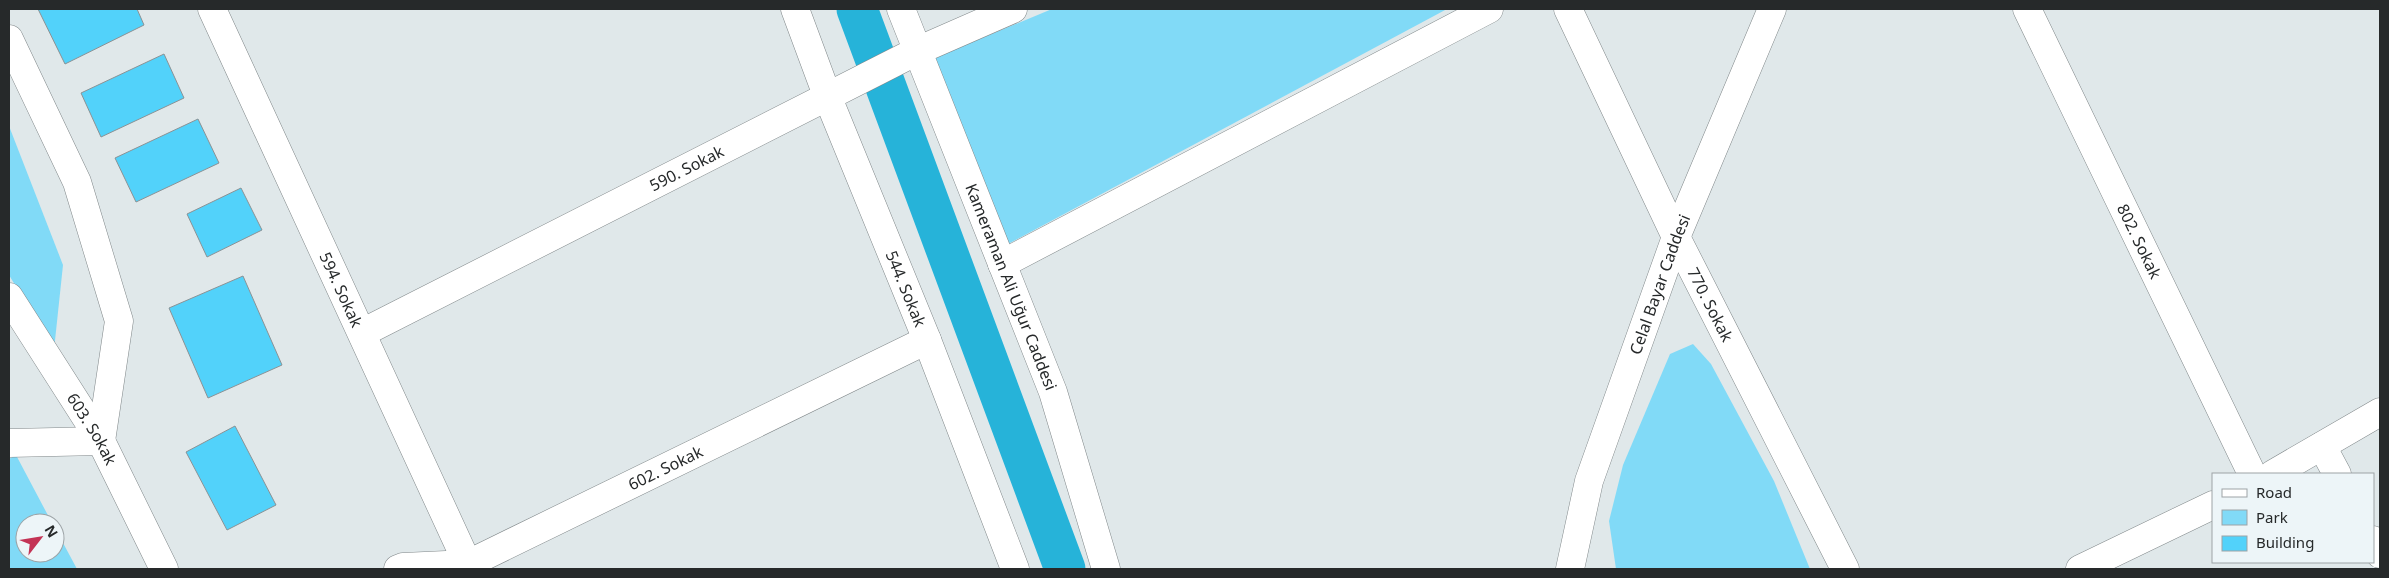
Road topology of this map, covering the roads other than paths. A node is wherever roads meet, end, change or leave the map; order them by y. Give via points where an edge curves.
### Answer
1 (212, 9) edge
2 (795, 9) edge
3 (901, 9) edge
4 (1013, 9) edge
5 (1489, 9) edge
6 (1568, 9) edge
7 (1772, 9) edge
8 (2026, 9) edge
9 (9, 39) edge
10 (917, 50) junction
11 (828, 98) junction
12 (1676, 238) junction
13 (1002, 264) junction
14 (9, 297) edge
15 (362, 333) junction
16 (928, 340) junction
17 (2380, 412) edge
18 (101, 441) junction
19 (9, 443) edge
20 (2322, 446) junction
21 (2252, 473) edge
22 (2276, 473) edge
23 (2336, 473) edge
24 (2212, 505) edge
25 (2374, 542) edge
26 (2380, 554) edge
27 (2380, 566) edge
28 (469, 567) edge
29 (164, 569) edge
30 (398, 569) edge
31 (1015, 569) edge
32 (1106, 569) edge
33 (1570, 569) edge
34 (1845, 569) edge
35 (2080, 569) edge
36 (2374, 569) edge

1 - 15 street, 594. Sokak
2 - 11 street, 544. Sokak
3 - 10 street, Kameraman Ali Uğur Caddesi
4 - 10 street, 590. Sokak
5 - 13 street
6 - 12 street, 770. Sokak
7 - 12 street, Celal Bayar Caddesi
8 - 21 street, 802. Sokak
9 - 18 street via 77,182 119,321
10 - 11 street, 590. Sokak
10 - 13 street, Kameraman Ali Uğur Caddesi
11 - 15 street, 590. Sokak
11 - 16 street, 544. Sokak
12 - 33 street, Celal Bayar Caddesi via 1589,481
12 - 34 street, 770. Sokak
13 - 32 street, Kameraman Ali Uğur Caddesi via 1053,392
14 - 18 street, 603. Sokak
15 - 28 street, 594. Sokak
16 - 28 street, 602. Sokak
16 - 31 street, 544. Sokak
17 - 20 street
18 - 19 street
18 - 29 street, 603. Sokak
20 - 22 street
20 - 23 street
24 - 35 street
25 - 26 street
27 - 36 street
28 - 30 street, 602. Sokak

